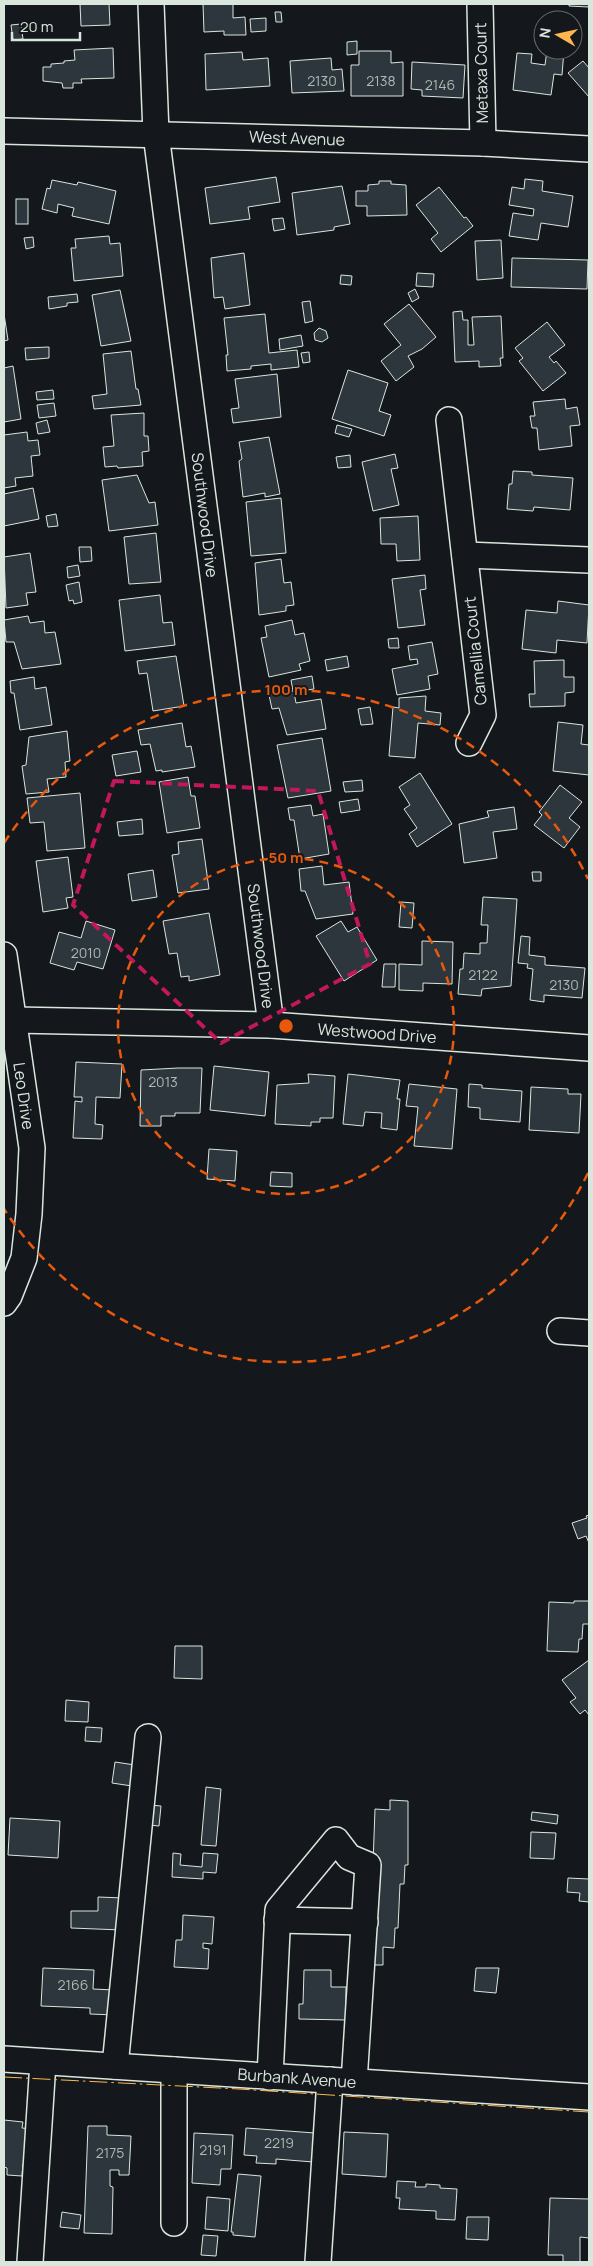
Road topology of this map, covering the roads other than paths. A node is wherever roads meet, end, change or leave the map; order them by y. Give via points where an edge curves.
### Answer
1 (151, 4) edge
2 (480, 4) edge
3 (4, 131) edge
4 (156, 134) junction
5 (483, 143) junction
6 (589, 149) edge
7 (449, 420) dead end
8 (465, 555) junction
9 (589, 560) edge
10 (469, 743) dead end
11 (4, 955) edge
12 (14, 1020) junction
13 (271, 1025) junction
14 (589, 1048) edge
15 (4, 1303) edge
16 (560, 1331) dead end
17 (589, 1334) edge
18 (148, 1737) dead end
19 (277, 1920) junction
20 (365, 1922) junction
21 (4, 2059) edge
22 (44, 2062) junction
23 (115, 2066) junction
24 (174, 2070) junction
25 (270, 2077) junction
26 (342, 2081) junction
27 (589, 2097) edge
28 (174, 2223) dead end
29 (30, 2262) edge
30 (318, 2262) edge

1 - 4 street, Southwood Drive
2 - 5 street, Metaxa Court
3 - 4 street, West Avenue
4 - 5 street, West Avenue
4 - 13 street, Southwood Drive
5 - 6 street, West Avenue
7 - 8 street, Camellia Court
8 - 9 street
8 - 10 street, Camellia Court via 483,715
11 - 12 street, Leo Drive
12 - 13 street, Westwood Drive
12 - 15 street, Leo Drive via 32,1148 24,1258
13 - 14 street, Westwood Drive
16 - 17 street
18 - 23 street
19 - 20 street
19 - 20 street via 278,1910 336,1840 349,1857 368,1865
19 - 25 street
20 - 26 street
21 - 22 street, Burbank Avenue
22 - 23 street, Burbank Avenue
22 - 29 street
23 - 24 street, Burbank Avenue
24 - 25 street, Burbank Avenue
24 - 28 street
25 - 26 street, Burbank Avenue
26 - 27 street, Burbank Avenue
26 - 30 street

